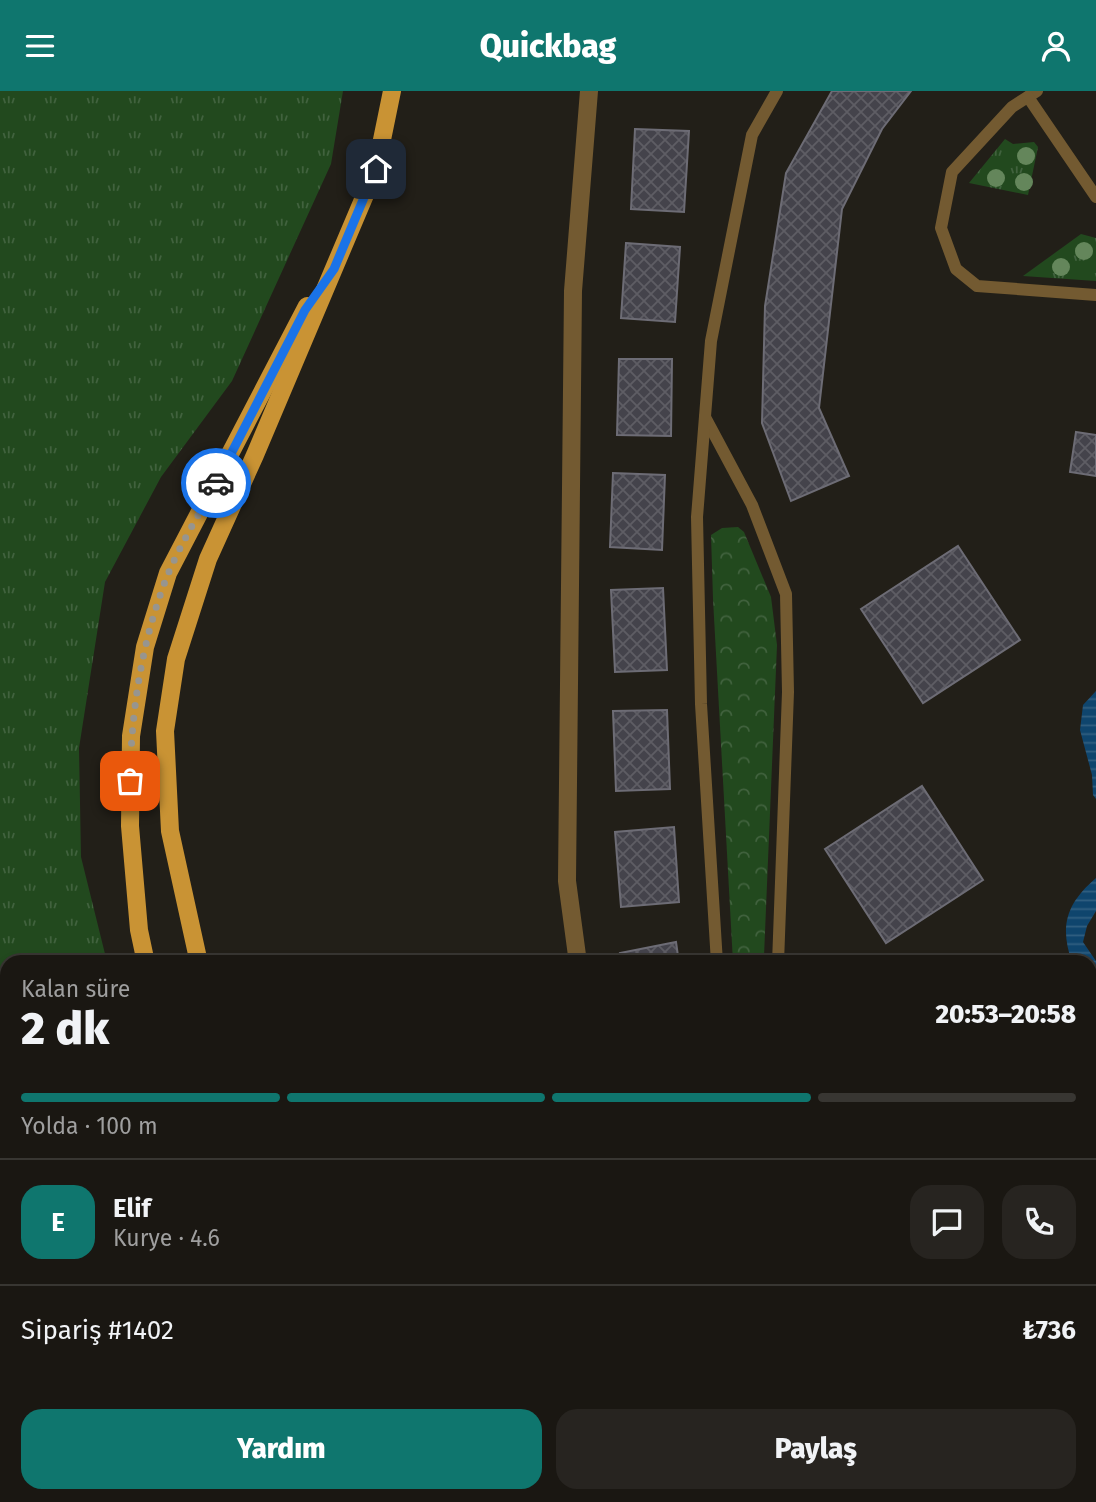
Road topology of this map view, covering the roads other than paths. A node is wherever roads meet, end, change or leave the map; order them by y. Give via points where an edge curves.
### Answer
1 (392, 91) edge
2 (589, 91) edge
3 (777, 91) edge
4 (1033, 94) edge
5 (1096, 197) edge
6 (334, 269) junction
7 (1096, 295) edge
8 (705, 417) junction
9 (144, 955) edge
10 (198, 955) edge
11 (577, 955) edge
12 (717, 955) edge
13 (778, 955) edge

1 - 6 main road via 376,169
2 - 11 street via 573,291 567,881
3 - 8 lane via 752,135 711,341
4 - 5 lane
4 - 7 lane via 1012,107 952,172 941,227 956,269 977,286
6 - 9 main road via 305,310 168,573 145,647 131,736 130,826
6 - 10 main road via 208,559 176,659 165,731 170,831
8 - 12 lane via 697,517 701,704
8 - 13 lane via 752,505 786,594 788,692

